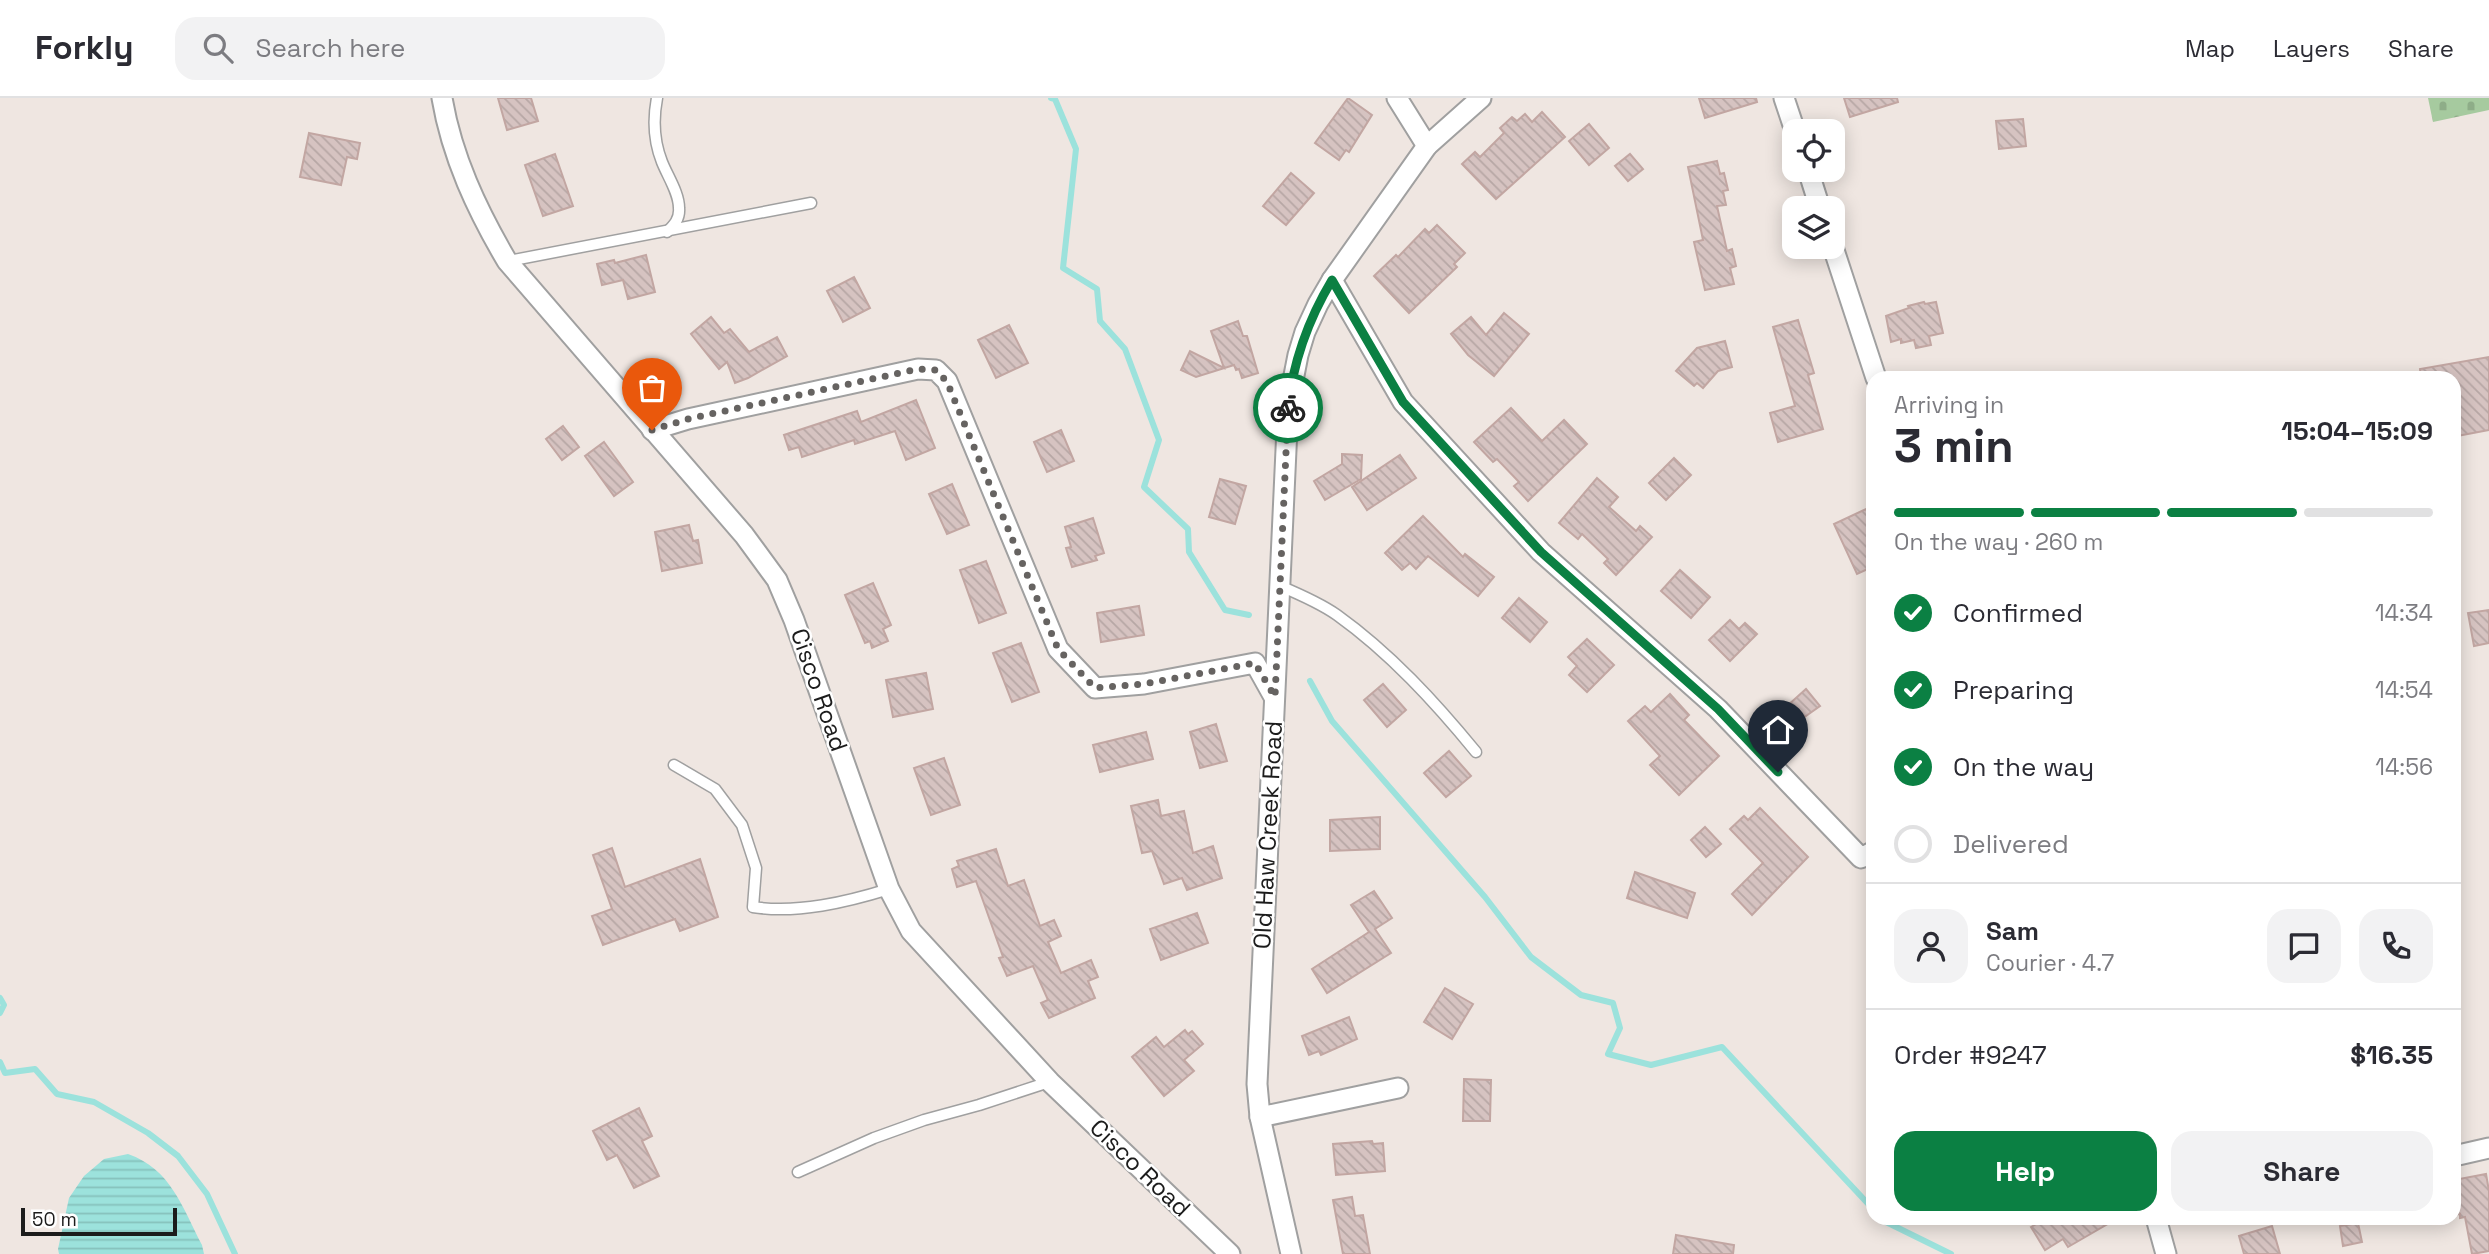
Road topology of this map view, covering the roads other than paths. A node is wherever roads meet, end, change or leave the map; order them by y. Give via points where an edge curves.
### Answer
1 (442, 98) edge
2 (657, 98) edge
3 (1396, 98) edge
4 (1481, 98) edge
5 (1784, 98) edge
6 (1791, 119) edge
7 (1427, 146) junction
8 (811, 203) dead end
9 (667, 232) junction
10 (1837, 259) edge
11 (507, 261) junction
12 (1332, 280) junction
13 (1874, 371) edge
14 (652, 430) junction
15 (1280, 586) junction
16 (1275, 697) junction
17 (1476, 752) dead end
18 (674, 765) dead end
19 (1866, 855) edge
20 (890, 889) junction
21 (1050, 1082) junction
22 (1398, 1088) dead end
23 (1260, 1117) junction
24 (2489, 1148) edge
25 (2461, 1154) edge
26 (798, 1172) dead end
27 (2158, 1225) edge
28 (1230, 1254) edge
29 (1291, 1254) edge
30 (2166, 1254) edge

1 - 11 street, Cisco Road via 459,163 483,220
2 - 9 lane via 655,135 679,208 677,222
3 - 7 street
4 - 7 street, Old Haw Creek Road
5 - 6 street
7 - 12 street, Old Haw Creek Road
8 - 9 lane
9 - 11 lane
10 - 13 street
11 - 14 street, Cisco Road
12 - 15 street, Old Haw Creek Road via 1305,332 1292,380
12 - 19 street via 1403,402 1541,552 1718,709 1861,858
14 - 16 street via 918,369 936,370 947,382 1058,649 1095,688 1144,684 1255,663
14 - 20 street, Cisco Road via 777,580
15 - 16 street, Old Haw Creek Road
15 - 17 lane via 1336,614 1368,640
16 - 23 street, Old Haw Creek Road via 1257,1084
18 - 20 lane via 715,789 742,825 756,868 753,907 832,904
20 - 21 street, Cisco Road via 911,931
21 - 26 lane via 911,1124
21 - 28 street, Cisco Road
22 - 23 street
23 - 29 street, Old Haw Creek Road
24 - 25 street
27 - 30 street

